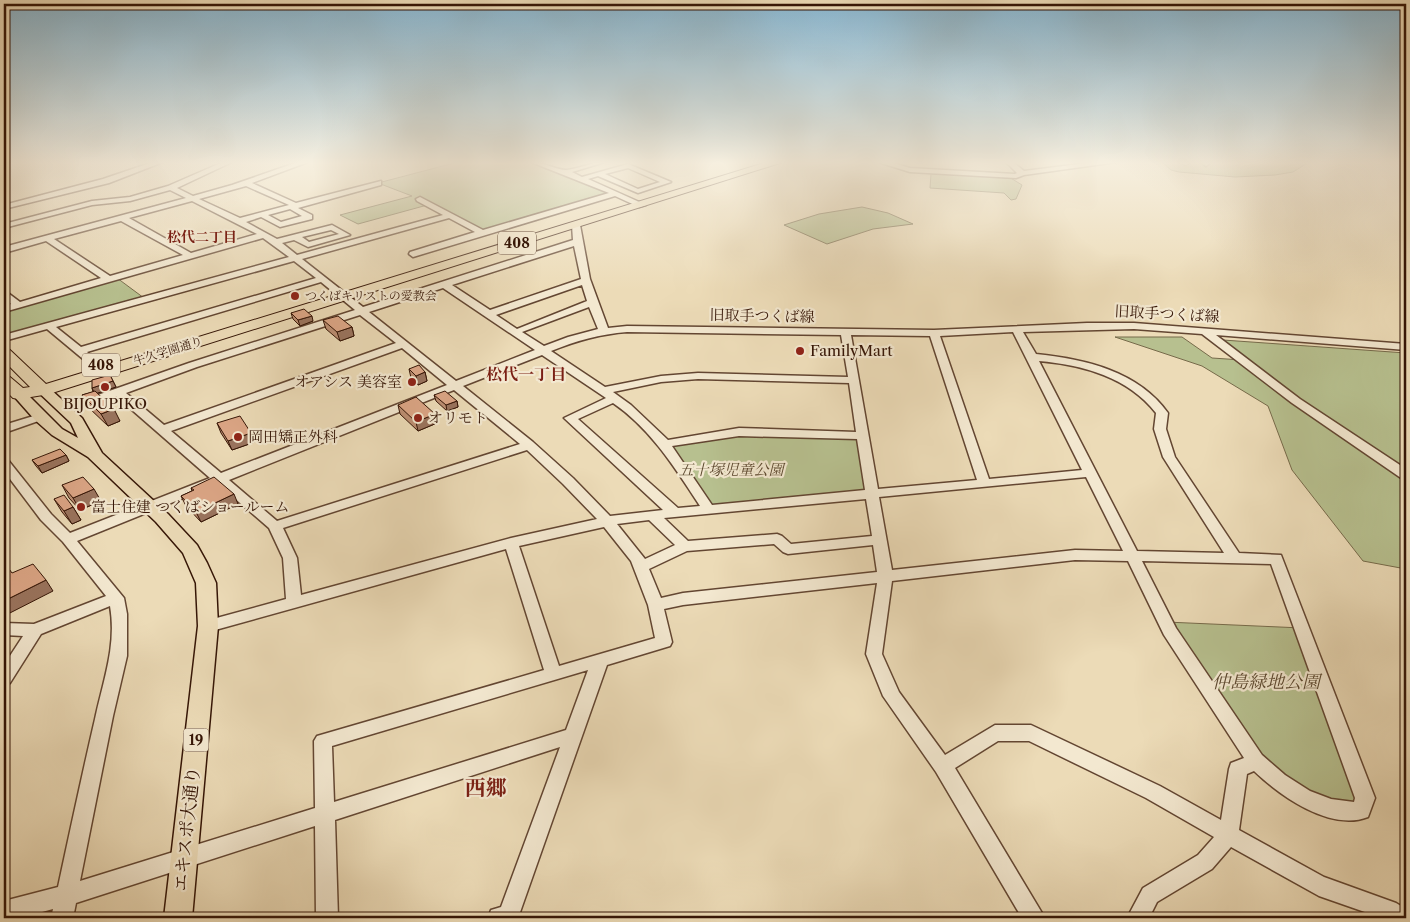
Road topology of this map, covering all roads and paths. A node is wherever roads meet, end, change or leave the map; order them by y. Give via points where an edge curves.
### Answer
1 (84, 205) edge
2 (168, 205) edge
3 (207, 205) edge
4 (298, 205) edge
5 (432, 205) edge
6 (577, 205) edge
7 (632, 205) edge
8 (633, 205) edge
9 (294, 206) junction
10 (262, 215) junction
11 (451, 215) junction
12 (122, 218) junction
13 (239, 221) junction
14 (576, 225) junction
15 (4, 226) edge
16 (482, 233) junction
17 (264, 235) junction
18 (296, 237) junction
19 (47, 238) junction
20 (276, 242) junction
21 (577, 242) junction
22 (4, 250) edge
23 (413, 254) dead end
24 (190, 256) junction
25 (296, 258) junction
26 (108, 279) junction
27 (323, 279) junction
28 (584, 281) junction
29 (444, 284) junction
30 (4, 293) edge
31 (342, 294) junction
32 (592, 303) junction
33 (18, 305) junction
34 (4, 309) edge
35 (363, 311) junction
36 (489, 314) junction
37 (49, 326) junction
38 (522, 328) dead end
39 (1017, 330) junction
40 (604, 331) junction
41 (1204, 331) junction
42 (846, 333) junction
43 (934, 333) junction
44 (4, 338) edge
45 (404, 344) junction
46 (1406, 347) edge
47 (80, 351) junction
48 (543, 351) junction
49 (4, 353) edge
50 (1032, 357) junction
51 (93, 362) dead end
52 (4, 380) edge
53 (853, 380) junction
54 (455, 385) junction
55 (40, 387) junction
56 (118, 392) junction
57 (19, 394) junction
58 (609, 395) junction
59 (79, 405) dead end
60 (40, 417) junction
61 (4, 429) edge
62 (163, 430) junction
63 (862, 436) junction
64 (529, 444) junction
65 (665, 444) junction
66 (94, 454) junction
67 (4, 462) edge
68 (1090, 473) junction
69 (1406, 475) edge
70 (220, 479) junction
71 (984, 483) junction
72 (872, 494) junction
73 (148, 507) junction
74 (709, 510) junction
75 (675, 513) junction
76 (652, 515) junction
77 (606, 521) junction
78 (276, 526) junction
79 (68, 539) junction
80 (879, 540) junction
81 (511, 543) junction
82 (685, 546) junction
83 (1131, 555) junction
84 (1235, 558) junction
85 (641, 567) junction
86 (885, 575) junction
87 (116, 598) junction
88 (294, 601) junction
89 (656, 606) junction
90 (208, 626) junction
91 (4, 629) edge
92 (35, 630) junction
93 (600, 661) junction
94 (553, 674) junction
95 (4, 678) edge
96 (572, 736) junction
97 (1256, 761) junction
98 (943, 766) junction
99 (325, 814) junction
100 (1228, 836) junction
101 (184, 858) junction
102 (68, 895) junction
103 (4, 912) edge
104 (62, 918) edge
105 (178, 918) edge
106 (327, 918) edge
107 (499, 918) edge
108 (1034, 918) edge
109 (1138, 918) edge
110 (1401, 918) edge

1 - 15 street
2 - 12 street
3 - 13 street
4 - 9 street
5 - 11 street
6 - 16 street
7 - 31 highway, 牛久学園通り / 408
8 - 14 highway, 牛久学園通り / 408
9 - 10 street
9 - 10 street via 310,217 280,225
10 - 13 street
11 - 16 street
11 - 25 street
12 - 19 street
12 - 24 street
13 - 17 street
14 - 21 street
14 - 31 highway, 牛久学園通り / 408
16 - 23 street
17 - 20 street
17 - 24 street
18 - 18 street via 332,227 346,235 308,246
18 - 20 street
19 - 22 street
19 - 26 street
20 - 25 street
21 - 28 street
21 - 29 street
24 - 26 street
25 - 27 street
25 - 37 street
26 - 33 street
27 - 31 street
27 - 47 street
28 - 32 street
28 - 36 street
29 - 35 street
29 - 36 street
30 - 33 street
31 - 35 street
31 - 55 highway, 牛久学園通り / 408
32 - 38 street
32 - 40 street
33 - 34 street
35 - 45 street
35 - 56 street
36 - 48 street
37 - 44 street
37 - 47 street
39 - 41 street, 旧取手つくば線 via 1134,326
39 - 43 street, 旧取手つくば線
39 - 50 street
40 - 42 street, 旧取手つくば線
40 - 48 street, 旧取手つくば線
41 - 46 street, 旧取手つくば線
41 - 69 street via 1280,391
42 - 43 street, 旧取手つくば線
42 - 53 street
43 - 71 street
45 - 54 street
45 - 62 street
47 - 51 street
48 - 54 street, 旧取手つくば線
48 - 58 street
49 - 55 highway
50 - 68 street
50 - 84 street via 1103,371 1147,395 1162,413 1160,429 1169,457
52 - 57 highway
53 - 58 street via 698,376 661,379
53 - 63 street
54 - 64 street
54 - 70 street, 旧取手つくば線
55 - 57 highway, 牛久学園通り / 408
55 - 66 main road, エキスポ大通り / 19 via 77,421
56 - 59 street
56 - 62 street
57 - 60 main road, エキスポ大通り / 19
58 - 65 street
58 - 75 street via 570,418
60 - 61 street
60 - 66 main road, エキスポ大通り / 19 via 57,432
62 - 70 street
63 - 65 street via 739,432
63 - 72 street
64 - 77 street
64 - 78 street
65 - 74 street
66 - 73 main road, エキスポ大通り / 19
67 - 79 street via 46,517
68 - 71 street
68 - 83 street
70 - 73 street, 旧取手つくば線
70 - 78 street
71 - 72 street
72 - 74 street
72 - 80 street
73 - 79 street, 旧取手つくば線
73 - 90 main road, エキスポ大通り / 19 via 190,549 198,563 206,582
74 - 75 street
75 - 76 street
76 - 77 street
76 - 82 street
77 - 81 street
77 - 85 street
78 - 88 street via 290,558
79 - 87 street
80 - 82 street via 788,549 776,538
80 - 86 street
81 - 88 street
81 - 94 street
82 - 85 street
83 - 84 street
83 - 86 street via 1075,555
83 - 97 street via 1170,631
84 - 97 street via 1276,559 1365,798 1361,811 1343,812 1299,797
85 - 89 street
86 - 89 street via 683,599
86 - 98 street via 874,654 892,696
87 - 92 street
87 - 102 street via 119,656
88 - 90 street
89 - 93 street via 664,642
90 - 101 main road, エキスポ大通り / 19
91 - 92 street
92 - 95 street
93 - 94 street
93 - 96 street
94 - 99 street via 323,741
96 - 99 street
96 - 107 street via 509,915
97 - 100 street via 1238,769
98 - 100 street via 995,733 1031,733 1153,792
98 - 108 street
99 - 101 street
99 - 106 street
100 - 109 street via 1205,862 1150,896
100 - 110 street via 1318,886 1389,910
101 - 102 street
101 - 105 main road, エキスポ大通り / 19
102 - 103 street
102 - 104 street

